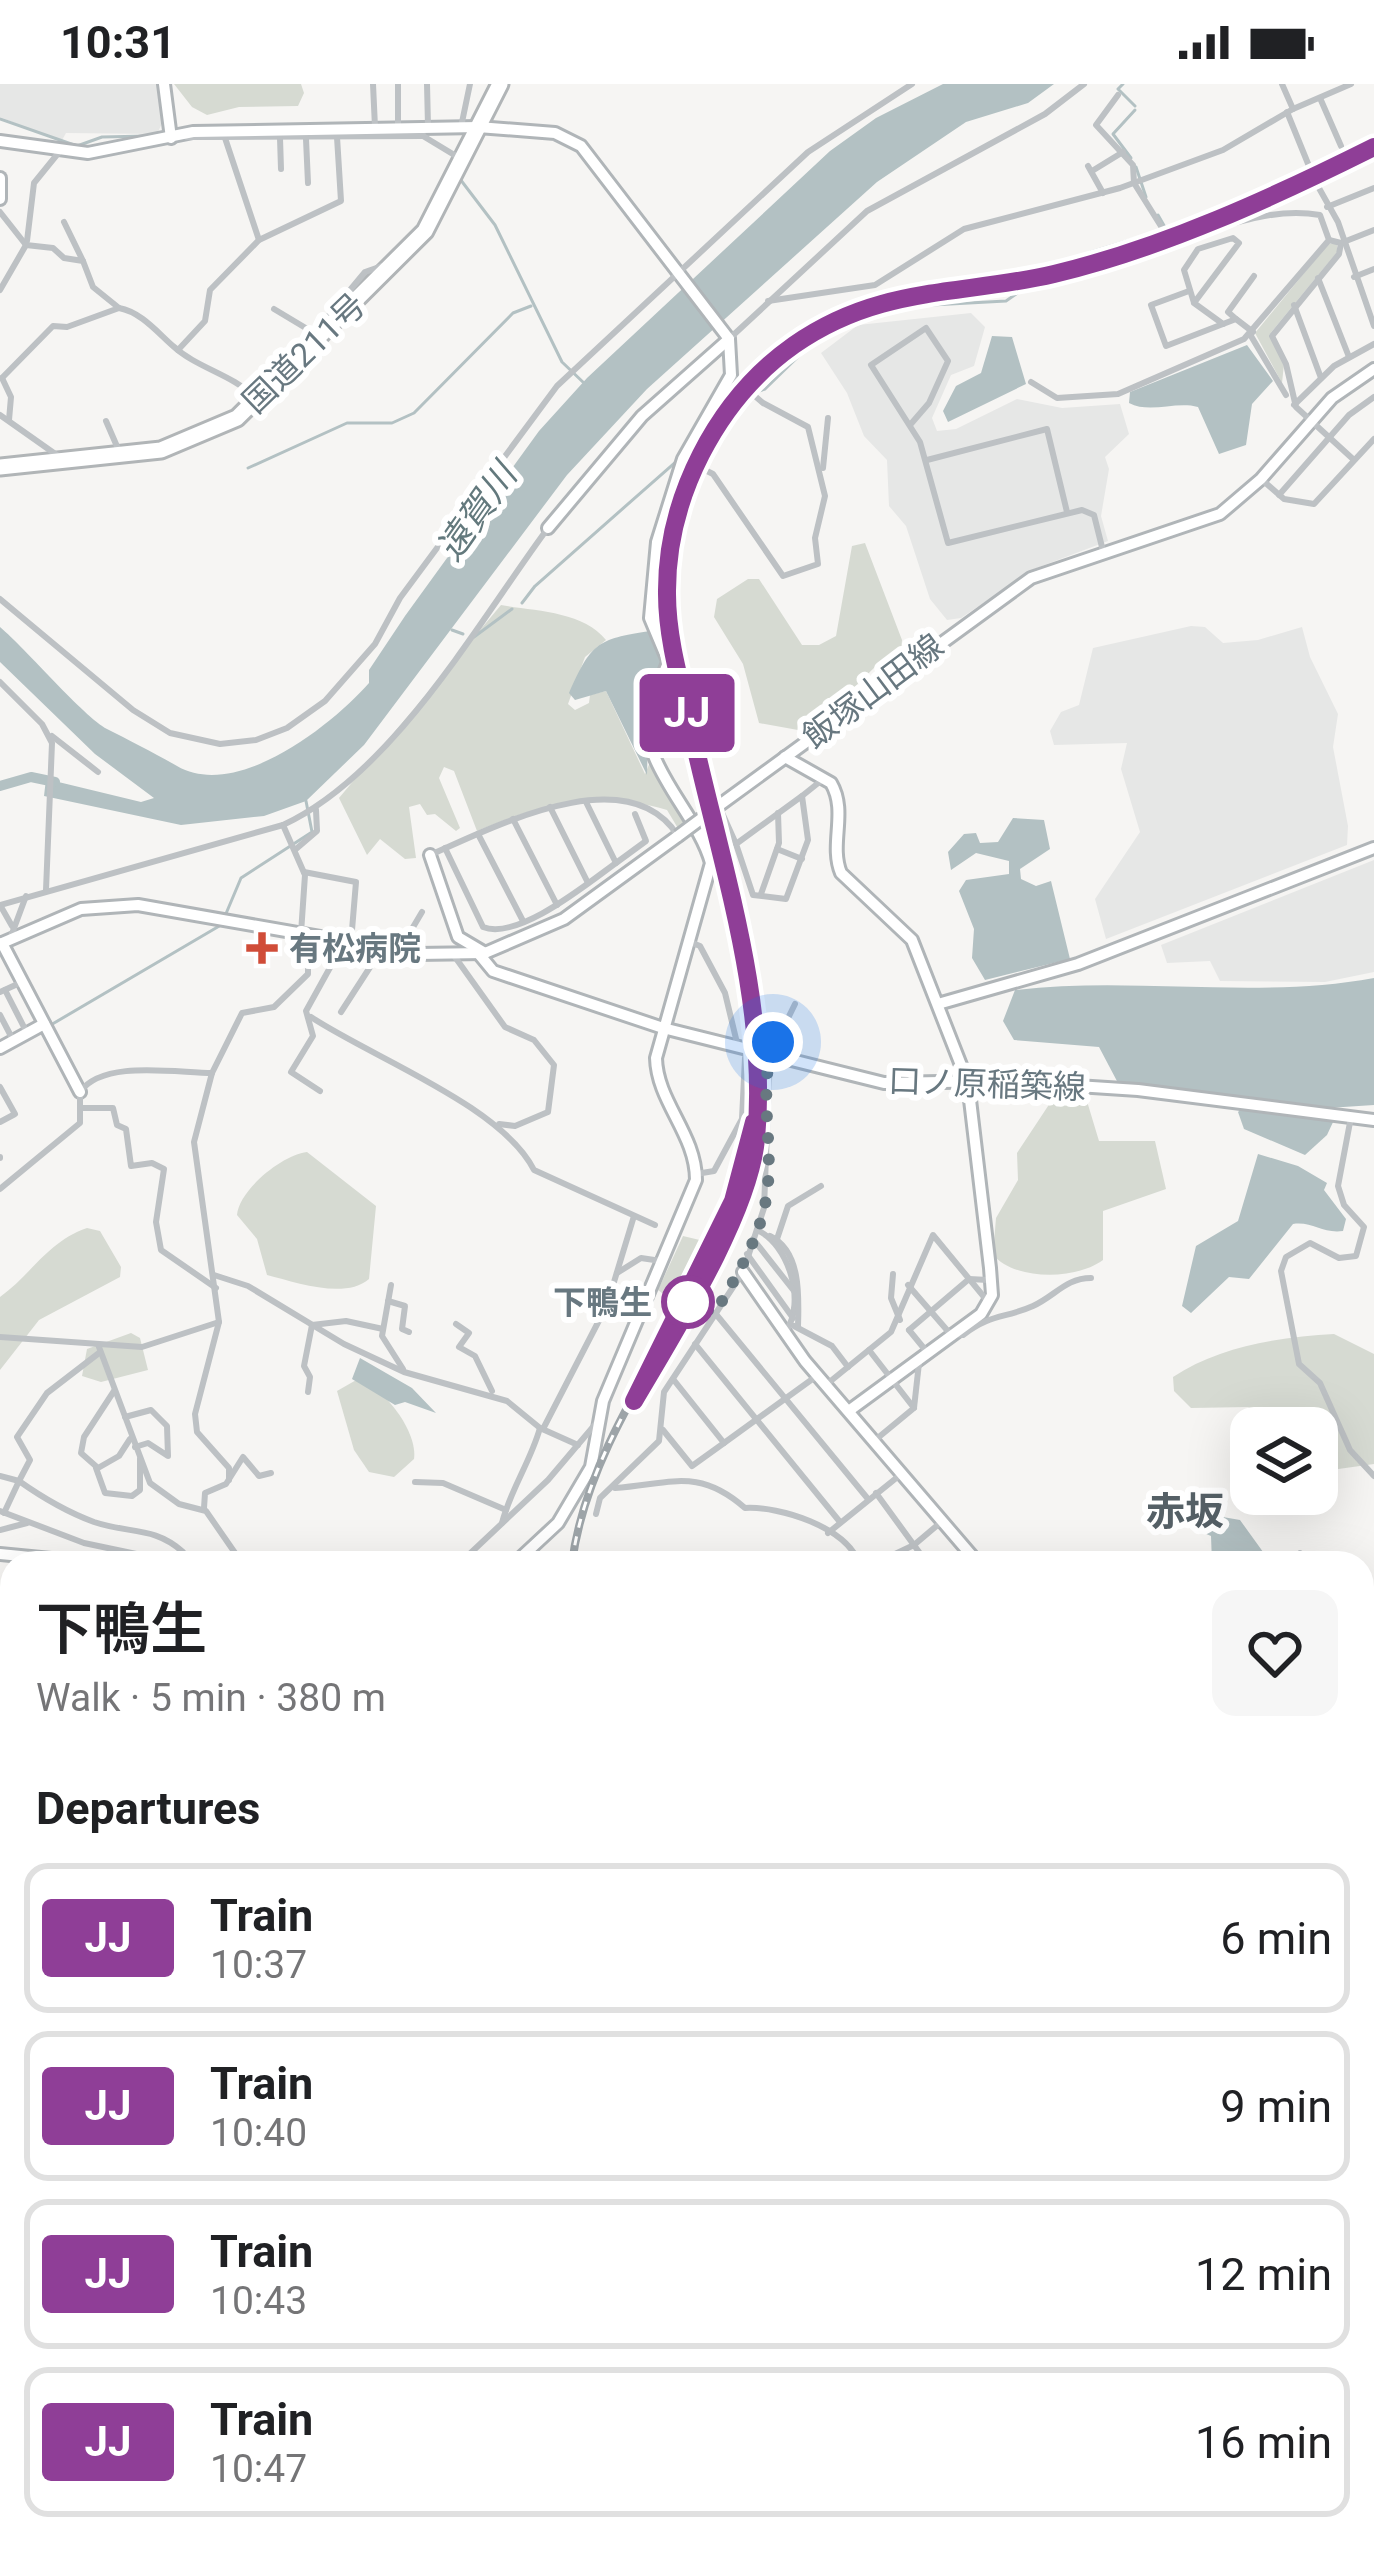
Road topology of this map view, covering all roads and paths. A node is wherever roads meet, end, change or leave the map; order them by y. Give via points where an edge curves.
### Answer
1 (164, 84) edge
2 (374, 84) edge
3 (398, 84) edge
4 (427, 84) edge
5 (470, 84) edge
6 (500, 84) edge
7 (912, 84) edge
8 (1084, 84) edge
9 (1282, 84) edge
10 (1351, 84) edge
11 (1118, 94) dead end
12 (1320, 98) junction
13 (1290, 111) junction
14 (470, 127) junction
15 (375, 130) junction
16 (398, 130) junction
17 (424, 132) junction
18 (175, 137) junction
19 (337, 137) junction
20 (225, 138) junction
21 (280, 138) junction
22 (306, 138) junction
23 (0, 141) edge
24 (1341, 146) dead end
25 (60, 151) junction
26 (1123, 152) junction
27 (463, 160) junction
28 (280, 169) dead end
29 (1311, 171) dead end
30 (0, 178) edge
31 (1315, 181) dead end
32 (1137, 182) junction
33 (308, 183) dead end
34 (1374, 188) edge
35 (1103, 193) junction
36 (0, 199) edge
37 (1326, 207) junction
38 (0, 212) edge
39 (1321, 216) junction
40 (64, 222) dead end
41 (1374, 230) edge
42 (1329, 239) junction
43 (259, 240) junction
44 (27, 243) junction
45 (1341, 243) junction
46 (83, 262) junction
47 (397, 262) junction
48 (1374, 269) edge
49 (1254, 276) dead end
50 (1354, 277) junction
51 (679, 278) junction
52 (1318, 278) junction
53 (0, 290) edge
54 (1189, 291) junction
55 (768, 301) junction
56 (1194, 303) junction
57 (1294, 305) junction
58 (1371, 307) edge
59 (119, 308) junction
60 (274, 309) dead end
61 (1236, 319) junction
62 (1223, 324) junction
63 (1374, 326) edge
64 (314, 333) junction
65 (1252, 334) junction
66 (728, 337) junction
67 (1374, 344) edge
68 (178, 350) junction
69 (308, 350) junction
70 (1349, 357) junction
71 (1374, 370) edge
72 (730, 374) junction
73 (1, 377) edge
74 (1321, 378) junction
75 (1031, 382) dead end
76 (1374, 397) edge
77 (258, 400) junction
78 (1296, 407) junction
79 (0, 415) edge
80 (828, 418) dead end
81 (9, 420) junction
82 (106, 421) dead end
83 (1310, 421) junction
84 (910, 424) junction
85 (1330, 437) junction
86 (1374, 439) edge
87 (121, 457) junction
88 (683, 459) junction
89 (927, 460) junction
90 (1354, 460) junction
91 (63, 461) junction
92 (0, 467) edge
93 (822, 472) junction
94 (1261, 479) junction
95 (1280, 495) junction
96 (1066, 512) junction
97 (548, 528) joint
98 (1103, 551) junction
99 (0, 599) edge
100 (0, 682) edge
101 (49, 734) junction
102 (785, 757) junction
103 (98, 772) dead end
104 (824, 778) junction
105 (802, 796) junction
106 (586, 802) junction
107 (550, 807) junction
108 (718, 807) junction
109 (316, 810) junction
110 (778, 813) junction
111 (635, 814) dead end
112 (513, 819) junction
113 (283, 825) junction
114 (478, 834) junction
115 (678, 836) junction
116 (736, 844) junction
117 (293, 846) junction
118 (445, 848) junction
119 (1374, 848) edge
120 (778, 849) junction
121 (430, 855) joint
122 (802, 859) junction
123 (616, 863) junction
124 (304, 872) junction
125 (588, 884) junction
126 (46, 890) junction
127 (761, 894) junction
128 (26, 896) junction
129 (557, 905) junction
130 (422, 912) dead end
131 (523, 922) junction
132 (301, 933) junction
133 (334, 939) junction
134 (351, 942) junction
135 (690, 942) junction
136 (4, 943) edge
137 (399, 951) junction
138 (482, 953) junction
139 (455, 957) junction
140 (22, 982) junction
141 (3, 991) edge
142 (795, 1004) dead end
143 (938, 1004) junction
144 (341, 1012) dead end
145 (0, 1015) edge
146 (311, 1017) junction
147 (44, 1024) junction
148 (663, 1028) junction
149 (27, 1033) junction
150 (14, 1041) junction
151 (0, 1048) edge
152 (741, 1053) junction
153 (770, 1055) junction
154 (212, 1073) junction
155 (968, 1083) junction
156 (0, 1087) edge
157 (80, 1091) junction
158 (320, 1091) dead end
159 (83, 1108) junction
160 (1351, 1117) junction
161 (1374, 1120) edge
162 (0, 1122) edge
163 (496, 1123) junction
164 (696, 1174) junction
165 (820, 1186) dead end
166 (0, 1189) edge
167 (634, 1216) junction
168 (655, 1225) dead end
169 (759, 1234) junction
170 (777, 1239) junction
171 (747, 1254) junction
172 (664, 1262) junction
173 (743, 1272) junction
174 (617, 1274) junction
175 (893, 1274) dead end
176 (214, 1275) junction
177 (1091, 1278) dead end
178 (970, 1279) junction
179 (991, 1279) junction
180 (391, 1285) dead end
181 (908, 1286) junction
182 (216, 1288) junction
183 (794, 1291) junction
184 (388, 1301) junction
185 (989, 1303) junction
186 (932, 1310) junction
187 (715, 1313) junction
188 (900, 1319) junction
189 (219, 1322) junction
190 (312, 1324) junction
191 (456, 1324) dead end
192 (792, 1326) junction
193 (382, 1329) junction
194 (909, 1330) junction
195 (410, 1332) dead end
196 (954, 1335) junction
197 (0, 1337) edge
198 (695, 1344) junction
199 (99, 1350) junction
200 (868, 1350) junction
201 (924, 1359) junction
202 (848, 1367) junction
203 (404, 1372) junction
204 (890, 1378) junction
205 (673, 1379) junction
206 (822, 1380) junction
207 (114, 1390) junction
208 (308, 1392) dead end
209 (498, 1397) junction
210 (787, 1398) junction
211 (914, 1408) junction
212 (850, 1410) junction
213 (125, 1417) junction
214 (601, 1418) junction
215 (756, 1421) junction
216 (542, 1428) junction
217 (663, 1430) junction
218 (131, 1438) junction
219 (874, 1442) junction
220 (724, 1443) junction
221 (578, 1445) junction
222 (135, 1447) junction
223 (140, 1459) junction
224 (96, 1468) junction
225 (271, 1473) dead end
226 (900, 1474) junction
227 (0, 1476) edge
228 (1374, 1476) edge
229 (230, 1480) junction
230 (19, 1481) junction
231 (415, 1481) dead end
232 (615, 1488) junction
233 (872, 1496) junction
234 (506, 1510) junction
235 (206, 1511) junction
236 (2, 1512) edge
237 (596, 1514) dead end
238 (30, 1522) junction
239 (840, 1522) junction
240 (940, 1523) junction
241 (502, 1524) junction
242 (0, 1530) edge
243 (828, 1533) junction
244 (914, 1545) junction
245 (123, 1551) edge
246 (182, 1551) edge
247 (234, 1551) edge
248 (473, 1551) edge
249 (526, 1551) edge
250 (852, 1551) edge
251 (901, 1551) edge
252 (918, 1551) edge
253 (967, 1551) edge

1 - 18 street
2 - 15 street
3 - 16 street
4 - 17 street
5 - 14 street
6 - 14 highway, 国道211号
7 - 51 street via 836,129
8 - 55 street via 1045,114 889,196
9 - 13 street
10 - 12 street
11 - 26 street via 1096,125
12 - 13 street
12 - 24 street
13 - 29 street
13 - 32 street via 1235,145
14 - 17 street
14 - 27 highway, 国道211号
14 - 51 street via 577,142
15 - 16 street
15 - 18 street
16 - 17 street
17 - 19 street
17 - 27 street
18 - 20 street
18 - 25 street via 111,152
19 - 22 street
19 - 43 street via 341,201
20 - 21 street
20 - 43 street
21 - 22 street
21 - 28 street
22 - 33 street
23 - 25 street
25 - 44 street via 34,183
26 - 32 street
26 - 35 street via 1090,168
27 - 47 highway, 国道211号 via 443,203
30 - 36 street
31 - 37 street
32 - 35 street
32 - 39 street via 1172,240 1259,215
34 - 37 street
35 - 55 street via 964,229 855,291
37 - 39 street
37 - 45 street
38 - 44 street
39 - 42 street
40 - 46 street
41 - 45 street
42 - 45 street
42 - 65 street
43 - 68 street via 210,290 205,321
44 - 46 street
44 - 53 street
45 - 50 street
45 - 52 street
46 - 59 street via 93,287
47 - 64 street via 365,272
47 - 69 highway, 国道211号
48 - 50 street
49 - 61 street via 1228,313
50 - 58 street
51 - 66 street
51 - 99 street via 556,386 375,644 325,701 287,728 220,744 170,733
52 - 57 street
52 - 70 street
54 - 56 street
54 - 56 street via 1184,263 1198,249 1239,243
54 - 62 street via 1151,305 1166,346
55 - 66 street
56 - 62 street
57 - 74 street
57 - 78 street via 1271,336
58 - 63 street
59 - 68 street
59 - 73 street via 53,326
60 - 64 street
61 - 62 street
61 - 65 street
64 - 69 street
65 - 75 street via 1118,394 1057,398
65 - 78 street
66 - 72 street
66 - 97 street via 642,416
67 - 70 street
68 - 77 street
69 - 77 highway, 国道211号
70 - 74 street
71 - 83 street, 飯塚山田線
72 - 88 street
72 - 93 street via 805,422
73 - 81 street
74 - 78 street
76 - 85 street
77 - 87 highway, 国道211号 via 198,439
78 - 83 street
79 - 81 street
80 - 93 street
81 - 91 street
82 - 87 street
83 - 85 street
83 - 94 street, 飯塚山田線
84 - 84 street via 871,365 926,328 948,361
84 - 89 street
85 - 90 street
85 - 95 street
86 - 90 street
87 - 91 highway, 国道211号
88 - 93 street via 713,474 782,576 819,560
88 - 135 street via 652,580 650,618 668,662 646,713 669,788 711,863
89 - 96 street via 948,543
89 - 96 street via 1047,429
90 - 95 street via 1314,504
91 - 92 highway, 国道211号
94 - 95 street
94 - 98 street, 飯塚山田線 via 1198,526
96 - 98 street via 1094,515
97 - 109 street via 402,724
98 - 102 street, 飯塚山田線 via 1047,569 993,602
100 - 101 street
101 - 103 street
101 - 126 street
102 - 104 street
102 - 108 street, 飯塚山田線
104 - 105 street
104 - 143 street via 837,793 841,872 912,940
105 - 110 street
105 - 122 street via 809,830
106 - 107 street
106 - 115 street via 653,809
106 - 123 street
107 - 112 street
107 - 125 street
108 - 115 street, 飯塚山田線, bridge
108 - 116 street
109 - 113 street
109 - 117 street via 317,831
110 - 116 street
110 - 120 street
111 - 123 street via 646,841
112 - 114 street
112 - 129 street
113 - 117 street
113 - 126 street
114 - 118 street
114 - 131 street
115 - 138 street, 飯塚山田線 via 564,919
116 - 127 street via 753,895
117 - 124 street
118 - 121 street
118 - 131 street via 483,927
119 - 143 street via 1078,964
120 - 122 street
120 - 127 street
121 - 138 street via 458,937
122 - 127 street via 786,899
123 - 125 street
124 - 132 street
124 - 134 street via 356,882
125 - 129 street
126 - 128 street
128 - 136 street
128 - 136 street via 0,905
129 - 131 street
130 - 137 street
132 - 133 street, 飯塚山田線
132 - 136 street, 飯塚山田線 via 111,905 81,909
132 - 154 street via 310,963 303,984 274,1007 242,1012
133 - 134 street, 飯塚山田線
133 - 146 street via 331,967 306,1011
134 - 137 street, 飯塚山田線
135 - 148 street
135 - 152 street via 725,993
136 - 140 street
137 - 139 street, 飯塚山田線
137 - 144 street via 374,961
138 - 139 street, 飯塚山田線
138 - 148 street, 口ノ原稲築線 via 493,971
139 - 163 street via 505,1027 534,1040 554,1065 548,1112 515,1126
140 - 141 street
140 - 147 street
141 - 149 street
142 - 153 street
143 - 155 street
145 - 150 street
146 - 158 street via 310,1044 291,1075
146 - 163 street
147 - 149 street
147 - 157 street
148 - 152 street, 口ノ原稲築線
148 - 164 street via 657,1073 691,1143
149 - 150 street
150 - 151 street
152 - 153 street, 口ノ原稲築線
152 - 164 street via 740,1129 714,1171
153 - 155 street, 口ノ原稲築線 via 884,1083
153 - 169 street via 768,1187
154 - 157 street via 138,1069
154 - 176 street via 194,1142
155 - 160 street, 口ノ原稲築線 via 1138,1090
155 - 179 street
156 - 162 street via 15,1114
157 - 159 street
159 - 166 street via 76,1127
159 - 182 street via 116,1110 131,1166 164,1169 160,1250
160 - 161 street, 口ノ原稲築線
160 - 228 street via 1338,1186 1364,1226 1356,1256 1339,1258 1310,1243 1294,1250 1281,1271 1300,1364 1320,1383 1350,1450
163 - 167 street via 534,1170
164 - 172 street
165 - 170 street via 788,1206
167 - 168 street
167 - 174 street
169 - 170 street
169 - 171 street
169 - 183 street
169 - 183 street via 784,1258
170 - 192 street via 797,1281
171 - 173 street
171 - 192 street
172 - 174 street via 645,1256
172 - 214 street
173 - 187 street
173 - 192 street
174 - 216 street
175 - 188 street via 889,1307
176 - 182 street
176 - 190 street
177 - 196 street via 1075,1278 1034,1306
178 - 179 street
178 - 181 street via 933,1235
178 - 185 street
178 - 186 street
179 - 185 street
180 - 184 street
181 - 186 street
181 - 188 street
182 - 189 street
183 - 192 street
184 - 193 street
184 - 195 street via 405,1306 402,1329
185 - 196 street
186 - 194 street
186 - 196 street
187 - 198 street
187 - 210 street
188 - 194 street
188 - 200 street
189 - 199 street via 154,1345
189 - 229 street via 196,1425
190 - 193 street
190 - 203 street
190 - 208 street
191 - 209 street via 469,1333 459,1347 475,1356
192 - 202 street via 832,1346
192 - 206 street
193 - 203 street
194 - 201 street
196 - 201 street
197 - 199 street
198 - 205 street
198 - 215 street
199 - 207 street
199 - 230 street via 32,1410 17,1437 30,1460
200 - 202 street
200 - 204 street
201 - 204 street
201 - 211 street
202 - 206 street
203 - 209 street
204 - 211 street
204 - 212 street
205 - 217 street via 664,1393
205 - 220 street
206 - 210 street
206 - 212 street
207 - 213 street
207 - 224 street via 81,1442
209 - 216 street
210 - 215 street
210 - 233 street
211 - 219 street
212 - 219 street
213 - 218 street
213 - 222 street via 151,1410 167,1426 168,1456 148,1443
214 - 221 street
214 - 249 street via 598,1448 576,1497
215 - 220 street
215 - 239 street
216 - 221 street
216 - 234 street
217 - 220 street via 692,1466
217 - 232 street
218 - 222 street
218 - 224 street
219 - 226 street
221 - 241 street
222 - 223 street
223 - 224 street via 140,1490 132,1496 105,1493
223 - 235 street via 154,1489
225 - 229 street via 256,1474 244,1456
226 - 233 street
226 - 240 street
227 - 230 street
229 - 235 street via 205,1493
230 - 236 street
230 - 246 street via 52,1504 161,1534
231 - 234 street via 443,1483
232 - 237 street via 600,1498
232 - 243 street via 710,1482 745,1508 789,1511
233 - 239 street
233 - 244 street
234 - 241 street
235 - 247 street
236 - 238 street
238 - 242 street
238 - 245 street
239 - 243 street
240 - 244 street
240 - 253 street
241 - 248 street
243 - 250 street
244 - 251 street
244 - 252 street

